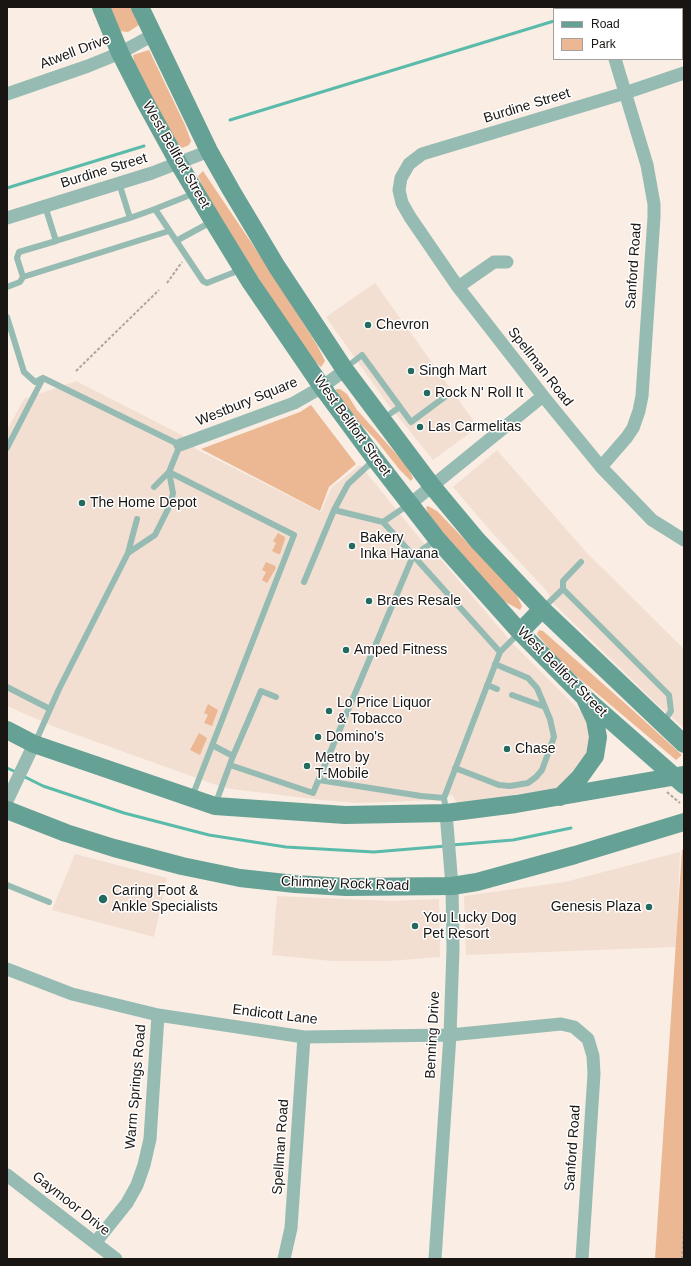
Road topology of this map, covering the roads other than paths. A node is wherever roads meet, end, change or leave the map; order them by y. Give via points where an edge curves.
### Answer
1 (101, 7) edge
2 (140, 7) edge
3 (153, 35) junction
4 (120, 52) junction
5 (615, 60) edge
6 (684, 73) edge
7 (625, 93) junction
8 (7, 94) edge
9 (209, 151) junction
10 (179, 164) junction
11 (119, 183) junction
12 (399, 190) joint
13 (196, 193) junction
14 (45, 206) junction
15 (155, 210) junction
16 (7, 218) edge
17 (130, 218) junction
18 (213, 221) junction
19 (169, 231) junction
20 (56, 241) junction
21 (176, 241) junction
22 (507, 262) dead end
23 (243, 269) junction
24 (23, 277) junction
25 (7, 286) edge
26 (458, 287) junction
27 (7, 317) edge
28 (349, 366) junction
29 (44, 378) junction
30 (322, 387) junction
31 (446, 396) dead end
32 (543, 396) junction
33 (400, 407) junction
34 (391, 413) dead end
35 (180, 446) junction
36 (7, 448) edge
37 (375, 459) junction
38 (600, 467) junction
39 (169, 472) junction
40 (432, 486) junction
41 (154, 487) dead end
42 (410, 504) junction
43 (334, 510) junction
44 (137, 519) dead end
45 (383, 522) junction
46 (437, 539) junction
47 (684, 540) edge
48 (128, 553) junction
49 (413, 556) junction
50 (581, 562) dead end
51 (304, 582) dead end
52 (563, 589) junction
53 (542, 609) junction
54 (520, 632) junction
55 (500, 652) junction
56 (495, 664) junction
57 (487, 685) junction
58 (7, 687) edge
59 (497, 689) dead end
60 (512, 695) dead end
61 (276, 697) dead end
62 (584, 697) junction
63 (545, 708) junction
64 (50, 709) junction
65 (662, 723) junction
66 (7, 730) edge
67 (684, 744) edge
68 (212, 745) junction
69 (31, 751) junction
70 (233, 756) junction
71 (230, 765) junction
72 (455, 768) junction
73 (319, 780) junction
74 (677, 781) edge
75 (560, 797) junction
76 (192, 799) junction
77 (8, 802) edge
78 (445, 805) junction
79 (215, 806) junction
80 (684, 822) edge
81 (7, 885) edge
82 (452, 886) junction
83 (49, 902) dead end
84 (7, 970) edge
85 (158, 1015) junction
86 (450, 1035) junction
87 (304, 1037) junction
88 (588, 1040) joint
89 (7, 1175) edge
90 (95, 1243) junction
91 (116, 1259) edge
92 (284, 1259) edge
93 (435, 1259) edge
94 (582, 1259) edge

1 - 4 main road, West Bellfort Street
2 - 3 main road, West Bellfort Street
3 - 4 street, Atwell Drive
3 - 9 main road, West Bellfort Street
4 - 8 street, Atwell Drive
4 - 10 main road, West Bellfort Street
5 - 7 street, Sanford Road
6 - 7 street, Burdine Street
7 - 12 street, Burdine Street via 422,154 409,164 401,178
7 - 38 street, Sanford Road via 647,165 654,204 642,396 633,428
9 - 10 street, Burdine Street
9 - 28 main road, West Bellfort Street via 255,231
10 - 11 street, Burdine Street
10 - 13 main road, West Bellfort Street
11 - 14 street, Burdine Street
11 - 17 lane
12 - 26 street, Spellman Road via 410,217
13 - 15 lane
13 - 18 main road, West Bellfort Street
14 - 16 street, Burdine Street
14 - 20 lane
15 - 17 lane
15 - 19 lane
17 - 20 lane
18 - 21 lane
18 - 23 main road, West Bellfort Street
19 - 21 lane
19 - 24 lane
20 - 24 lane via 18,252 17,258
21 - 23 lane via 203,281 207,283
22 - 26 street via 494,262
23 - 30 main road, West Bellfort Street
24 - 25 lane via 20,282
26 - 32 street, Spellman Road
27 - 29 lane via 24,372 35,382
28 - 30 street, Westbury Square
28 - 33 lane via 362,355
28 - 40 main road, West Bellfort Street
29 - 35 lane
29 - 36 lane
30 - 35 street, Westbury Square via 294,403
30 - 37 main road, West Bellfort Street
31 - 33 lane via 411,422
32 - 38 street, Spellman Road
32 - 40 street
33 - 34 lane
35 - 39 lane
37 - 42 main road, West Bellfort Street
37 - 43 lane via 348,484
38 - 47 street, Spellman Road via 652,520
39 - 41 lane
39 - 48 lane via 173,493 171,503 155,535
39 - 68 lane via 294,535
40 - 42 street
40 - 53 main road, West Bellfort Street via 477,540
42 - 45 lane
42 - 46 main road, West Bellfort Street
43 - 45 lane
43 - 51 lane
44 - 48 lane
45 - 49 lane
46 - 49 lane
46 - 54 main road, West Bellfort Street
48 - 64 lane
49 - 55 lane
49 - 73 lane
50 - 52 lane via 563,581
52 - 53 lane
52 - 65 lane via 669,695 671,711
53 - 54 main road
53 - 65 main road, West Bellfort Street
54 - 55 lane
54 - 62 main road, West Bellfort Street
55 - 56 lane
56 - 57 lane
56 - 63 lane via 528,678 537,688
57 - 59 lane
57 - 72 lane
58 - 64 lane
60 - 63 lane
61 - 70 lane via 261,691
62 - 74 main road, West Bellfort Street
62 - 75 main road via 595,723 598,738 594,756
63 - 72 lane via 554,737 542,770 536,777 528,782 510,786 499,785
64 - 69 lane
65 - 67 main road, West Bellfort Street
66 - 69 main road
68 - 70 lane
68 - 76 lane
69 - 76 main road
69 - 77 street
70 - 71 lane
71 - 73 lane via 313,793
71 - 79 lane
72 - 78 lane
73 - 78 lane via 421,796
74 - 75 main road
75 - 78 main road via 516,804
76 - 79 main road
77 - 82 main road, Chimney Rock Road via 66,833 182,866 240,878 346,887
78 - 79 main road via 345,815
78 - 82 street, Benning Drive
80 - 82 main road, Chimney Rock Road via 498,877
81 - 83 lane
82 - 86 street, Benning Drive
84 - 85 street, Endicott Lane via 72,994
85 - 87 street, Endicott Lane
85 - 90 street, Warm Springs Road via 150,1139 144,1165 127,1203
86 - 87 street, Endicott Lane
86 - 88 street, Endicott Lane via 561,1024 574,1027
86 - 93 street, Benning Drive
87 - 92 street, Spellman Road via 291,1228
88 - 94 street, Sanford Road via 593,1056 594,1074
89 - 90 street, Gaymoor Drive
90 - 91 street, Gaymoor Drive

